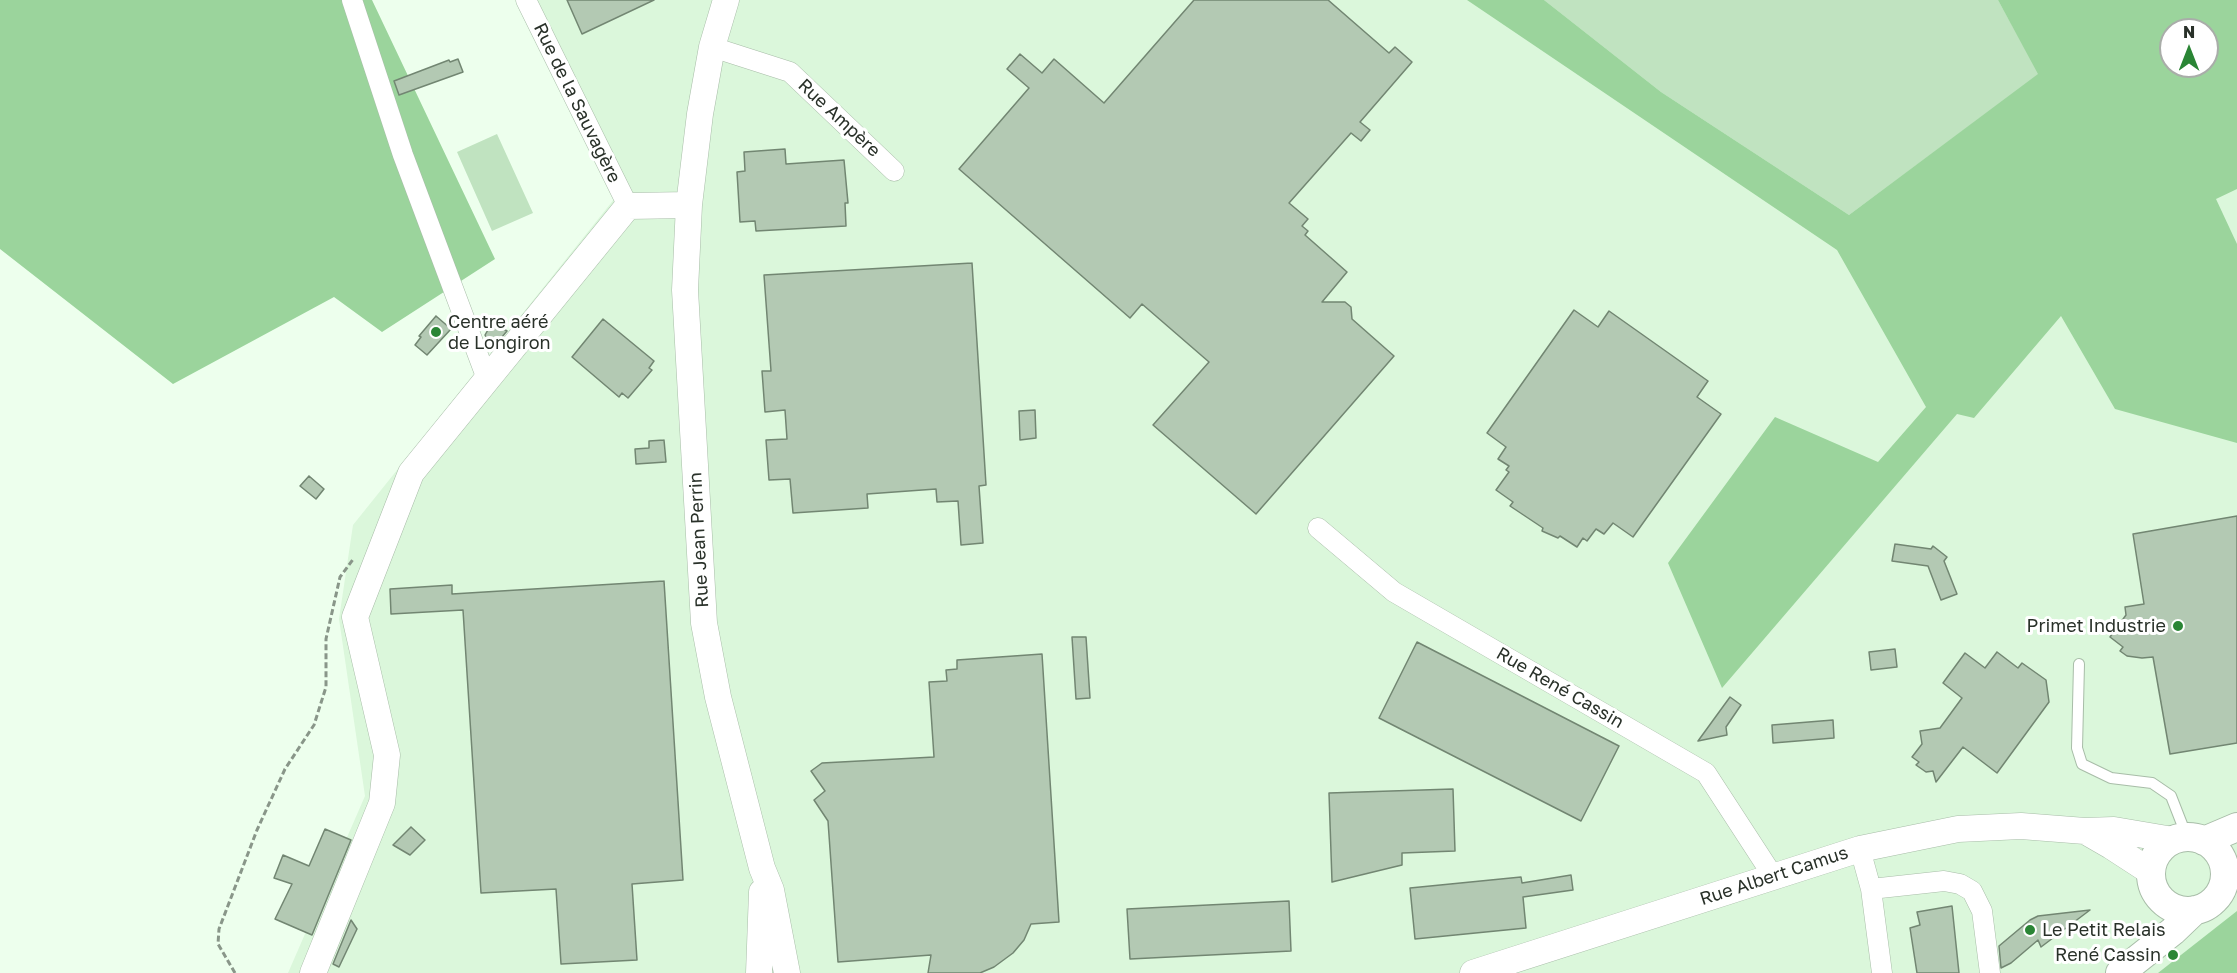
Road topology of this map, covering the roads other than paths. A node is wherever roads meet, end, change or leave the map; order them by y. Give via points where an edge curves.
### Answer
1 (352, 0) edge
2 (526, 0) edge
3 (726, 0) edge
4 (712, 47) junction
5 (894, 171) dead end
6 (689, 205) junction
7 (628, 206) junction
8 (487, 379) junction
9 (1318, 528) dead end
10 (2079, 664) dead end
11 (2237, 827) edge
12 (2085, 831) junction
13 (2188, 839) junction
14 (1860, 849) junction
15 (762, 868) junction
16 (1773, 876) junction
17 (2230, 881) edge
18 (2156, 885) junction
19 (1871, 888) junction
20 (2195, 910) junction
21 (2152, 946) junction
22 (313, 973) edge
23 (759, 973) edge
24 (787, 973) edge
25 (1473, 973) edge
26 (1882, 973) edge
27 (1990, 973) edge
28 (2120, 973) edge

1 - 8 street via 403,154
2 - 7 street, Rue de la Sauvagère
3 - 4 street, Rue Jean Perrin
4 - 5 street, Rue Ampère via 790,72
4 - 6 street, Rue Jean Perrin
6 - 7 street
6 - 15 street, Rue Jean Perrin via 685,290 704,623 718,697
7 - 8 street
8 - 22 street via 411,473 355,616 387,755 382,803
9 - 16 street, Rue René Cassin via 1394,592 1706,773
10 - 13 lane via 2077,748 2082,764 2110,778 2152,783 2171,796
11 - 13 main road
12 - 13 street, Rue Albert Camus via 2114,830
12 - 14 street, Rue Albert Camus via 2021,826 1958,829
12 - 18 street, Rue Albert Camus
13 - 17 main road via 2214,848
13 - 18 main road via 2160,850 2154,859
14 - 16 street, Rue Albert Camus
14 - 19 street
15 - 23 street, Rue Jean Perrin
15 - 24 street, Rue Jean Perrin via 771,890
16 - 25 street, Rue Albert Camus
17 - 20 main road via 2213,900
18 - 20 main road via 2175,908
18 - 21 main road
19 - 26 street
19 - 27 street via 1944,881 1972,891 1982,911
20 - 21 main road
21 - 28 main road

